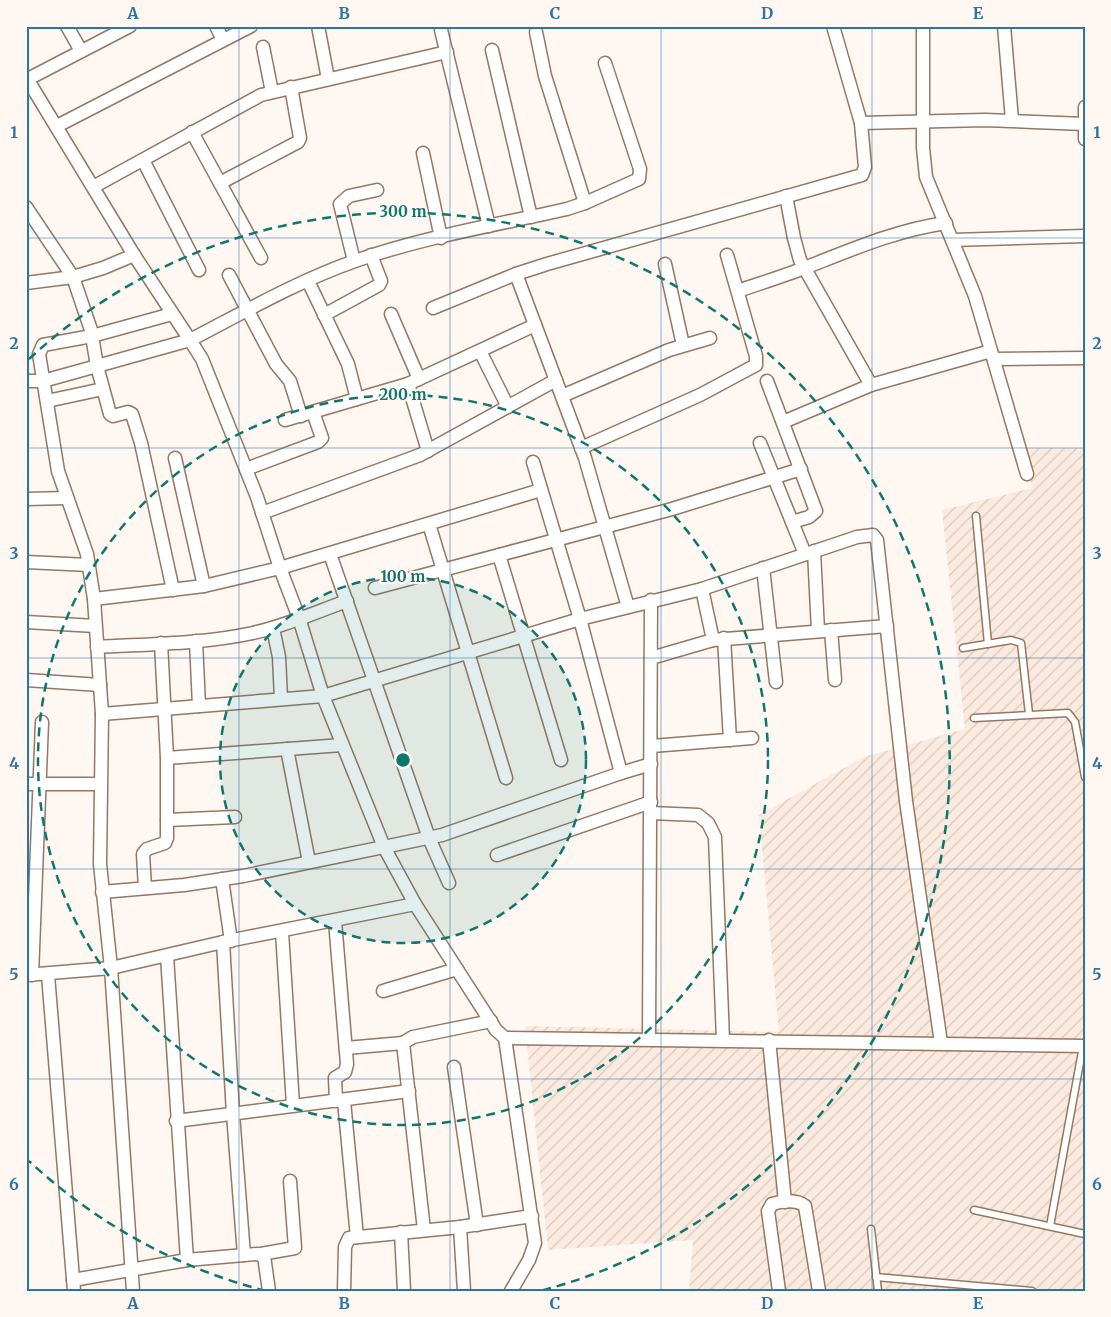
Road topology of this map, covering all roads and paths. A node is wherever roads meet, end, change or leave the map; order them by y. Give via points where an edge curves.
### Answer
1 (67, 26) edge
2 (130, 26) edge
3 (216, 26) edge
4 (251, 26) edge
5 (318, 26) edge
6 (833, 26) edge
7 (923, 26) edge
8 (1004, 26) edge
9 (441, 30) dead end
10 (536, 32) dead end
11 (223, 40) junction
12 (263, 47) dead end
13 (492, 50) dead end
14 (82, 51) junction
15 (447, 52) junction
16 (605, 63) dead end
17 (27, 79) edge
18 (328, 79) junction
19 (291, 87) junction
20 (272, 92) junction
21 (1085, 107) edge
22 (1012, 120) junction
23 (924, 122) junction
24 (861, 123) junction
25 (1084, 124) edge
26 (57, 126) junction
27 (192, 132) junction
28 (1085, 139) edge
29 (423, 153) dead end
30 (143, 160) junction
31 (220, 183) junction
32 (93, 187) junction
33 (377, 190) dead end
34 (786, 196) junction
35 (585, 203) junction
36 (26, 207) edge
37 (531, 217) junction
38 (946, 222) junction
39 (490, 226) junction
40 (1085, 236) edge
41 (441, 238) junction
42 (953, 240) junction
43 (134, 255) junction
44 (727, 255) dead end
45 (371, 256) junction
46 (262, 258) dead end
47 (354, 261) junction
48 (665, 264) dead end
49 (805, 268) junction
50 (199, 270) dead end
51 (516, 274) junction
52 (229, 275) dead end
53 (73, 277) junction
54 (308, 281) junction
55 (26, 283) edge
56 (738, 291) junction
57 (433, 308) dead end
58 (248, 310) junction
59 (172, 314) junction
60 (391, 314) dead end
61 (324, 315) junction
62 (535, 325) junction
63 (92, 336) junction
64 (710, 338) dead end
65 (190, 340) junction
66 (683, 345) junction
67 (480, 351) junction
68 (992, 355) junction
69 (1085, 358) edge
70 (97, 366) junction
71 (556, 380) junction
72 (26, 381) edge
73 (43, 381) junction
74 (414, 381) junction
75 (768, 381) dead end
76 (872, 385) junction
77 (103, 389) junction
78 (562, 396) junction
79 (357, 400) junction
80 (47, 401) junction
81 (508, 407) junction
82 (307, 414) junction
83 (285, 420) dead end
84 (783, 422) junction
85 (760, 443) dead end
86 (581, 448) junction
87 (428, 451) junction
88 (175, 458) dead end
89 (533, 462) dead end
90 (246, 469) junction
91 (801, 469) junction
92 (1027, 474) dead end
93 (775, 477) junction
94 (541, 490) junction
95 (26, 498) edge
96 (67, 498) junction
97 (262, 513) junction
98 (976, 516) dead end
99 (792, 522) junction
100 (429, 524) junction
101 (605, 527) junction
102 (556, 540) junction
103 (810, 553) junction
104 (330, 554) junction
105 (499, 555) junction
106 (26, 562) edge
107 (90, 565) junction
108 (280, 568) junction
109 (763, 568) junction
110 (442, 570) junction
111 (204, 586) junction
112 (375, 588) dead end
113 (702, 589) junction
114 (173, 590) junction
115 (94, 599) junction
116 (651, 600) junction
117 (347, 601) junction
118 (628, 606) junction
119 (299, 618) junction
120 (580, 620) junction
121 (26, 622) edge
122 (96, 626) junction
123 (887, 626) junction
124 (273, 628) junction
125 (832, 630) junction
126 (818, 631) junction
127 (771, 635) junction
128 (524, 636) junction
129 (718, 639) junction
130 (196, 641) junction
131 (161, 643) junction
132 (988, 644) junction
133 (97, 647) junction
134 (963, 648) dead end
135 (467, 653) junction
136 (651, 658) junction
137 (26, 680) edge
138 (835, 680) dead end
139 (372, 681) junction
140 (776, 682) dead end
141 (100, 684) junction
142 (323, 696) junction
143 (281, 699) junction
144 (199, 706) junction
145 (164, 709) junction
146 (102, 714) junction
147 (1029, 714) junction
148 (974, 718) dead end
149 (42, 722) dead end
150 (752, 738) dead end
151 (730, 740) junction
152 (342, 745) junction
153 (652, 746) junction
154 (287, 749) junction
155 (167, 758) junction
156 (561, 760) dead end
157 (652, 764) junction
158 (621, 773) junction
159 (1085, 777) edge
160 (506, 778) dead end
161 (32, 784) edge
162 (100, 784) junction
163 (651, 808) junction
164 (234, 817) dead end
165 (167, 820) junction
166 (429, 838) junction
167 (384, 847) junction
168 (497, 855) dead end
169 (309, 862) junction
170 (222, 879) junction
171 (449, 882) dead end
172 (145, 888) junction
173 (102, 892) junction
174 (415, 904) junction
175 (335, 921) junction
176 (282, 932) junction
177 (227, 942) junction
178 (167, 956) junction
179 (111, 968) junction
180 (457, 969) junction
181 (29, 975) edge
182 (48, 975) junction
183 (383, 991) dead end
184 (491, 1021) junction
185 (505, 1038) junction
186 (649, 1038) junction
187 (723, 1040) junction
188 (769, 1040) junction
189 (403, 1043) junction
190 (941, 1043) junction
191 (1084, 1046) edge
192 (346, 1048) junction
193 (454, 1067) dead end
194 (409, 1091) junction
195 (340, 1101) junction
196 (293, 1105) junction
197 (233, 1114) junction
198 (176, 1121) junction
199 (290, 1181) dead end
200 (785, 1202) junction
201 (974, 1210) dead end
202 (532, 1216) junction
203 (477, 1225) junction
204 (1050, 1226) junction
205 (460, 1228) junction
206 (424, 1230) junction
207 (871, 1230) dead end
208 (401, 1232) junction
209 (1085, 1234) edge
210 (357, 1237) junction
211 (261, 1254) junction
212 (244, 1255) junction
213 (187, 1260) junction
214 (130, 1271) junction
215 (876, 1277) junction
216 (74, 1285) edge
217 (133, 1291) edge
218 (269, 1291) edge
219 (344, 1291) edge
220 (404, 1291) edge
221 (464, 1291) edge
222 (511, 1291) edge
223 (779, 1291) edge
224 (819, 1291) edge
225 (878, 1291) edge
226 (1032, 1291) edge

1 - 14 street
2 - 14 street
3 - 11 street
4 - 11 street
5 - 18 street
6 - 24 street
7 - 23 street
8 - 22 street
9 - 15 street
10 - 35 street via 545,76
11 - 26 street
12 - 20 street
13 - 37 street
14 - 17 street
15 - 18 street
15 - 39 street
16 - 35 street via 641,175 634,182
17 - 26 street
18 - 19 street
19 - 20 street
19 - 31 street via 298,142
20 - 27 street
21 - 25 street
22 - 23 street
22 - 25 street
23 - 24 street
23 - 38 street via 922,148 926,177
24 - 34 street via 865,167 862,175
25 - 28 street
26 - 32 street
27 - 30 street
27 - 31 street
29 - 41 street
30 - 32 street
30 - 50 street
31 - 46 street
32 - 43 street
33 - 47 street via 349,196 340,204
34 - 49 street via 794,238
34 - 51 street via 628,239
35 - 37 street
36 - 53 street
37 - 39 street
38 - 42 street
38 - 49 street via 884,236
39 - 41 street
40 - 42 street
41 - 45 street
42 - 68 street via 975,296
43 - 53 street
43 - 59 street
44 - 56 street
45 - 47 street
45 - 61 street via 381,282 379,285
47 - 54 street
48 - 66 street
49 - 56 street
49 - 76 street
51 - 57 street
51 - 62 street
52 - 58 street
53 - 55 street
53 - 63 street
54 - 58 street
54 - 61 street
56 - 86 street via 756,365 700,396
58 - 65 street
58 - 82 street
59 - 63 street
59 - 65 street
60 - 74 street
61 - 79 street via 348,364
62 - 67 street
62 - 71 street
63 - 70 street
63 - 73 street via 43,345 40,354
64 - 66 street
65 - 70 street
65 - 90 street via 202,359
66 - 78 street
67 - 74 street
67 - 81 street
68 - 69 street
68 - 76 street
68 - 92 street
70 - 73 street
70 - 77 street
71 - 78 street
71 - 81 street
72 - 73 street
73 - 80 street
74 - 79 street
74 - 87 street
75 - 84 street
76 - 84 street
77 - 80 street
77 - 114 street via 110,414 128,412 135,421
78 - 86 street
79 - 82 street
80 - 96 street via 58,471
81 - 87 street
82 - 83 street
82 - 90 street via 321,432 322,438 318,442
84 - 91 street
85 - 93 street
86 - 101 street
87 - 97 street
88 - 111 street
89 - 94 street
90 - 97 street
91 - 93 street
91 - 99 street via 816,511 809,517
93 - 99 street
93 - 101 street
94 - 100 street
94 - 102 street
95 - 96 street
96 - 107 street
97 - 108 street
98 - 132 lane
99 - 103 street
100 - 104 street
100 - 110 street
101 - 102 street
101 - 118 street
102 - 105 street
102 - 120 street
103 - 109 street
103 - 123 street via 862,536 873,536 877,540
103 - 126 street
104 - 108 street
104 - 117 street
105 - 110 street
105 - 128 street
106 - 107 street
107 - 115 street
108 - 111 street
108 - 119 street
109 - 113 street
109 - 127 street
110 - 112 street
110 - 135 street
111 - 114 street
113 - 116 street
113 - 129 street
114 - 115 street
115 - 122 street
116 - 118 street
116 - 136 street
117 - 119 street
117 - 139 street
118 - 120 street
119 - 124 street
119 - 142 street
120 - 128 street
120 - 158 street
121 - 122 street
122 - 133 street
123 - 125 street
123 - 190 street via 906,801
124 - 130 street
124 - 143 street via 279,657
125 - 126 street
125 - 138 street
126 - 127 street
127 - 129 street
127 - 140 street
128 - 135 street
128 - 156 street
129 - 136 street
129 - 151 street
130 - 131 street
130 - 144 street
131 - 133 street
131 - 145 street
132 - 134 lane
132 - 147 lane via 1011,640 1021,643
133 - 141 street
135 - 139 street
135 - 160 street
136 - 153 street
137 - 141 street
139 - 142 street
139 - 166 street
141 - 146 street
142 - 143 street
142 - 152 street
143 - 144 street
144 - 145 street
145 - 146 street
145 - 155 street
146 - 162 street
147 - 148 lane
147 - 159 lane via 1060,712 1073,716
149 - 161 street
150 - 151 street
151 - 153 street
152 - 154 street
152 - 167 street
153 - 157 street
154 - 155 street
154 - 169 street
155 - 165 street
157 - 158 street
157 - 163 street
158 - 166 street
161 - 162 street
161 - 181 street
162 - 173 street
163 - 168 street
163 - 186 street
163 - 187 street via 698,815 712,828 716,856
164 - 165 street
165 - 172 street via 165,843 147,849 143,854
166 - 167 street
166 - 171 street
167 - 169 street
167 - 174 street
169 - 170 street
170 - 172 street
170 - 177 street
172 - 173 street
173 - 179 street
174 - 175 street
174 - 180 street
175 - 176 street
175 - 192 street
176 - 177 street
176 - 196 street
177 - 178 street
177 - 197 street
178 - 179 street
178 - 198 street
179 - 182 street
179 - 214 street
180 - 183 street
180 - 184 street
181 - 182 street
182 - 216 street
184 - 185 street
184 - 189 street via 414,1037
185 - 186 street
185 - 202 street
186 - 187 street
187 - 188 street
188 - 190 street
188 - 200 street
189 - 192 street
189 - 194 street
190 - 191 street
191 - 204 lane
192 - 195 street via 347,1069 335,1078
193 - 203 street
194 - 195 street
194 - 206 street
195 - 196 street
195 - 210 street
196 - 197 street
197 - 198 street
197 - 212 street
198 - 213 street
199 - 211 street via 296,1248
200 - 223 street via 772,1204 768,1211
200 - 224 street via 802,1203 807,1212
201 - 204 lane
202 - 203 street
202 - 222 street via 533,1252
203 - 205 street
204 - 209 lane
205 - 206 street
205 - 221 street
206 - 208 street
207 - 215 lane
208 - 210 street
208 - 220 street
210 - 219 street via 346,1242
211 - 212 street
211 - 218 street
212 - 213 street
213 - 214 street
214 - 216 street
214 - 217 street
215 - 225 lane
215 - 226 lane

